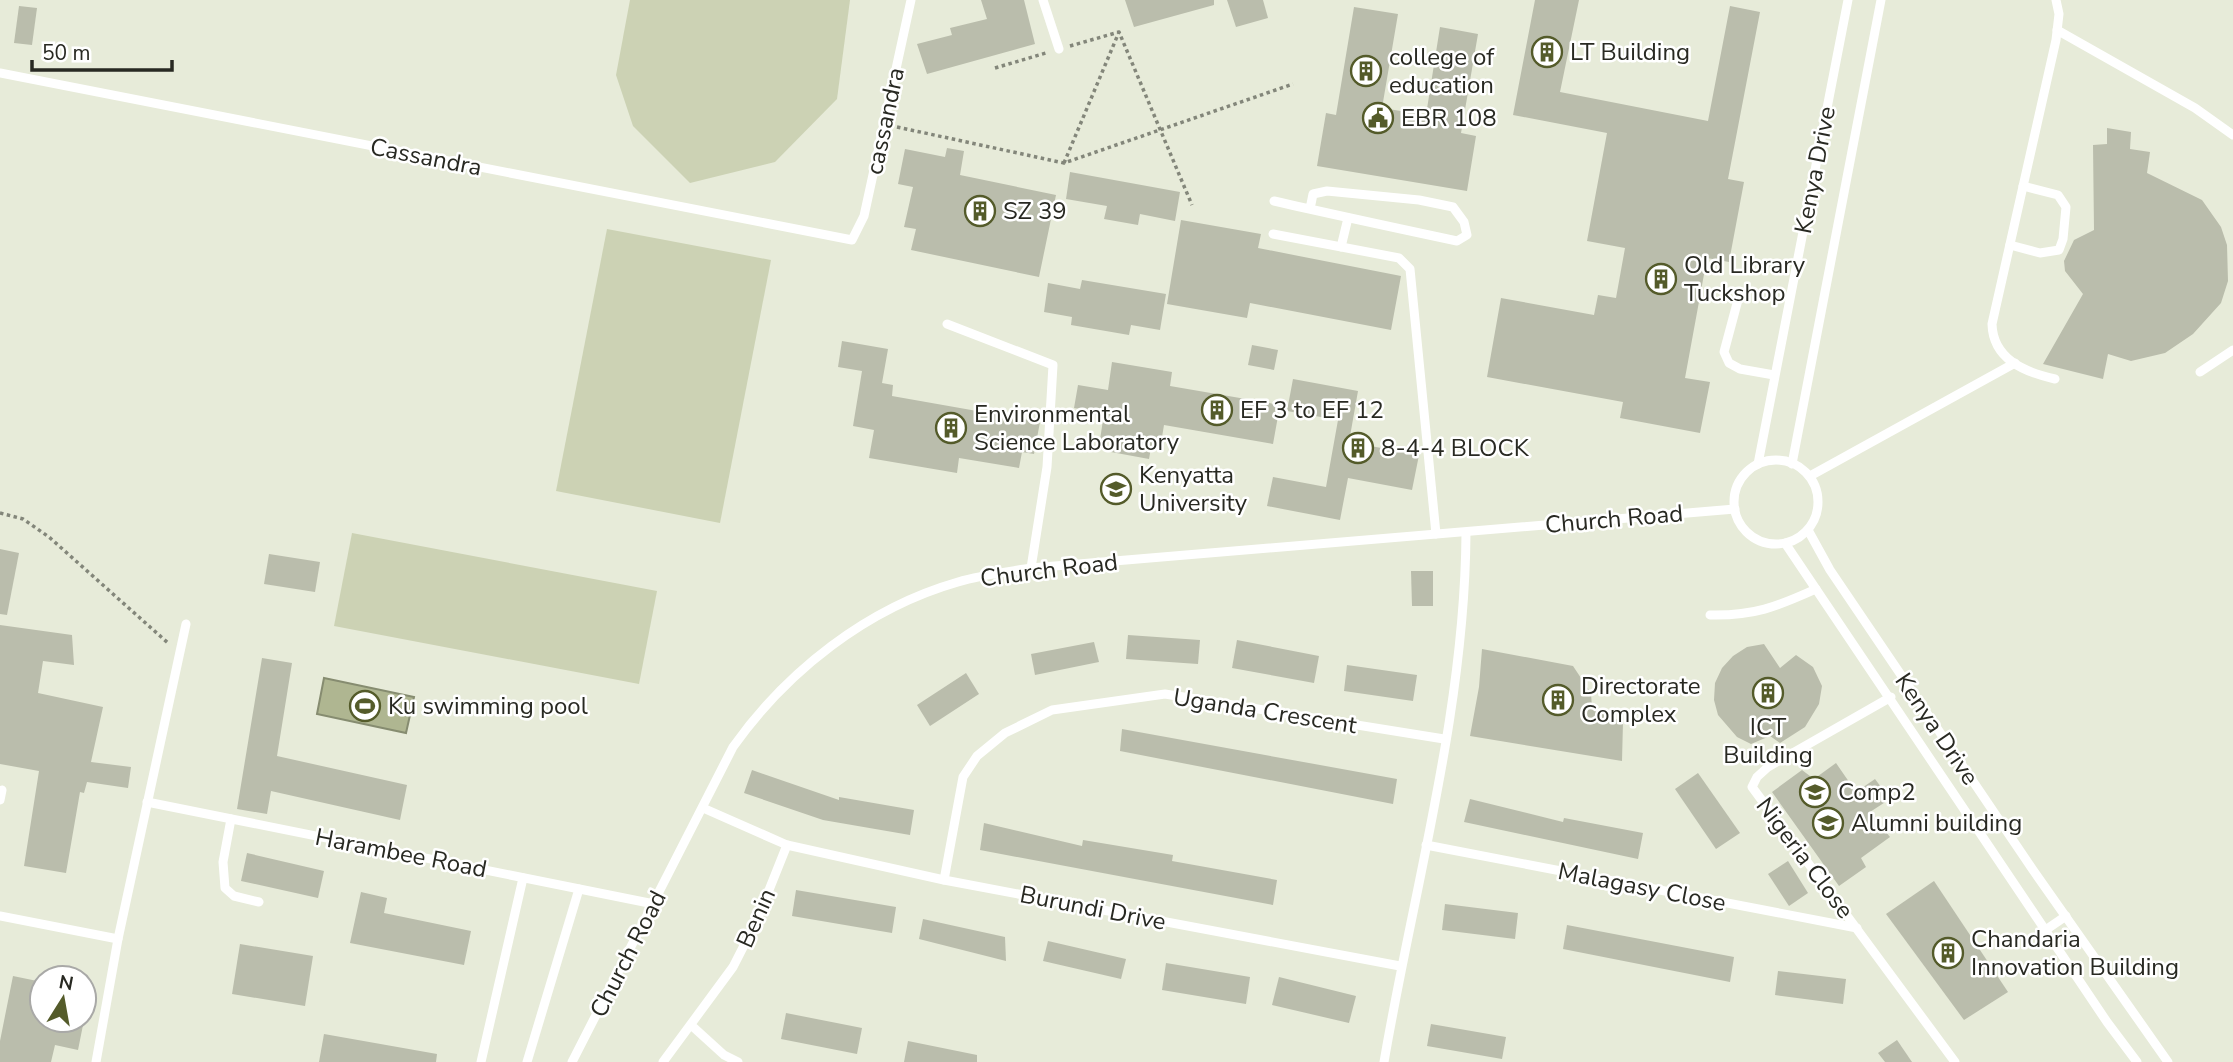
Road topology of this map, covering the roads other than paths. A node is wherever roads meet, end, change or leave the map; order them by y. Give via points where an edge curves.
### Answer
1 (911, 0) edge
2 (1043, 0) edge
3 (1848, 0) edge
4 (1881, 0) edge
5 (2056, 0) edge
6 (2057, 30) junction
7 (1059, 49) road end
8 (0, 73) edge
9 (2233, 135) edge
10 (2023, 186) junction
11 (1274, 201) dead end
12 (1310, 209) junction
13 (1348, 218) junction
14 (1273, 234) dead end
15 (852, 240) joint
16 (2010, 245) junction
17 (1340, 247) junction
18 (1739, 296) dead end
19 (947, 324) dead end
20 (2233, 350) edge
21 (2015, 363) junction
22 (2200, 372) dead end
23 (1774, 375) junction
24 (2055, 379) dead end
25 (1758, 464) junction
26 (1792, 464) junction
27 (1810, 476) junction
28 (1735, 509) junction
29 (1808, 530) junction
30 (1466, 533) junction
31 (1436, 534) junction
32 (1785, 543) junction
33 (1031, 568) junction
34 (1816, 589) junction
35 (1710, 615) dead end
36 (186, 624) dead end
37 (1891, 697) junction
38 (1444, 739) junction
39 (146, 802) junction
40 (703, 808) junction
41 (231, 820) junction
42 (787, 845) junction
43 (1426, 845) junction
44 (523, 878) junction
45 (944, 880) junction
46 (579, 889) junction
47 (259, 902) dead end
48 (654, 904) junction
49 (0, 916) edge
50 (2066, 916) junction
51 (1857, 928) junction
52 (2047, 929) junction
53 (117, 939) junction
54 (1400, 966) junction
55 (691, 1025) junction
56 (96, 1062) edge
57 (481, 1062) edge
58 (527, 1062) edge
59 (572, 1062) edge
60 (663, 1062) edge
61 (738, 1062) edge
62 (1384, 1062) edge
63 (1955, 1062) edge
64 (2137, 1062) edge
65 (2168, 1062) edge

1 - 15 lane, cassandra via 864,216
2 - 7 lane
3 - 23 lane, Kenya Drive
4 - 26 lane, Kenya Drive
5 - 6 lane
6 - 9 lane via 2195,108
6 - 10 lane
8 - 15 lane, Cassandra
10 - 16 lane
10 - 16 lane via 2058,195 2066,206 2063,239 2059,250 2040,253
11 - 12 lane
12 - 13 lane
12 - 13 lane via 1313,194 1327,191 1419,200 1453,207 1467,235 1457,242
13 - 17 lane
14 - 17 lane
16 - 21 lane via 1992,324 2000,354
17 - 31 lane via 1399,258 1410,269
18 - 23 lane via 1724,352 1729,363 1740,369
19 - 33 lane via 1053,365 1047,467
20 - 22 lane
21 - 24 lane
21 - 27 lane
23 - 25 lane, Kenya Drive
25 - 26 lane via 1772,460
25 - 28 lane via 1739,482
26 - 27 lane
27 - 29 lane via 1819,503
28 - 30 lane, Church Road
28 - 32 lane via 1747,532 1771,544
29 - 32 lane
29 - 50 lane, Kenya Drive via 1830,570
30 - 31 lane, Church Road
30 - 38 lane via 1466,584
31 - 33 lane, Church Road
32 - 34 lane, Kenya Drive
33 - 40 lane, Church Road via 957,582 888,610 830,646 778,691 751,722 733,747
34 - 35 lane via 1744,616
34 - 37 lane, Kenya Drive
36 - 39 lane
37 - 51 lane, Nigeria Close via 1768,767 1752,787
37 - 52 lane, Kenya Drive
38 - 43 lane
38 - 45 lane, Uganda Crescent via 1165,694 1052,710 1005,733 977,756 963,778
39 - 41 lane, Harambee Road
39 - 53 lane
40 - 42 lane
40 - 48 lane, Church Road
41 - 44 lane, Harambee Road
41 - 47 lane via 223,862 225,888 234,896
42 - 45 lane, Burundi Drive
42 - 55 lane, Benin via 745,946
43 - 51 lane, Malagasy Close
43 - 54 lane
44 - 46 lane, Harambee Road
44 - 57 lane
45 - 54 lane, Burundi Drive
46 - 48 lane, Harambee Road
46 - 58 lane
48 - 59 lane, Church Road
49 - 53 lane
50 - 52 lane
50 - 65 lane, Kenya Drive
51 - 63 lane
52 - 64 lane, Kenya Drive
53 - 56 lane
54 - 62 lane
55 - 60 lane, Benin
55 - 61 lane

